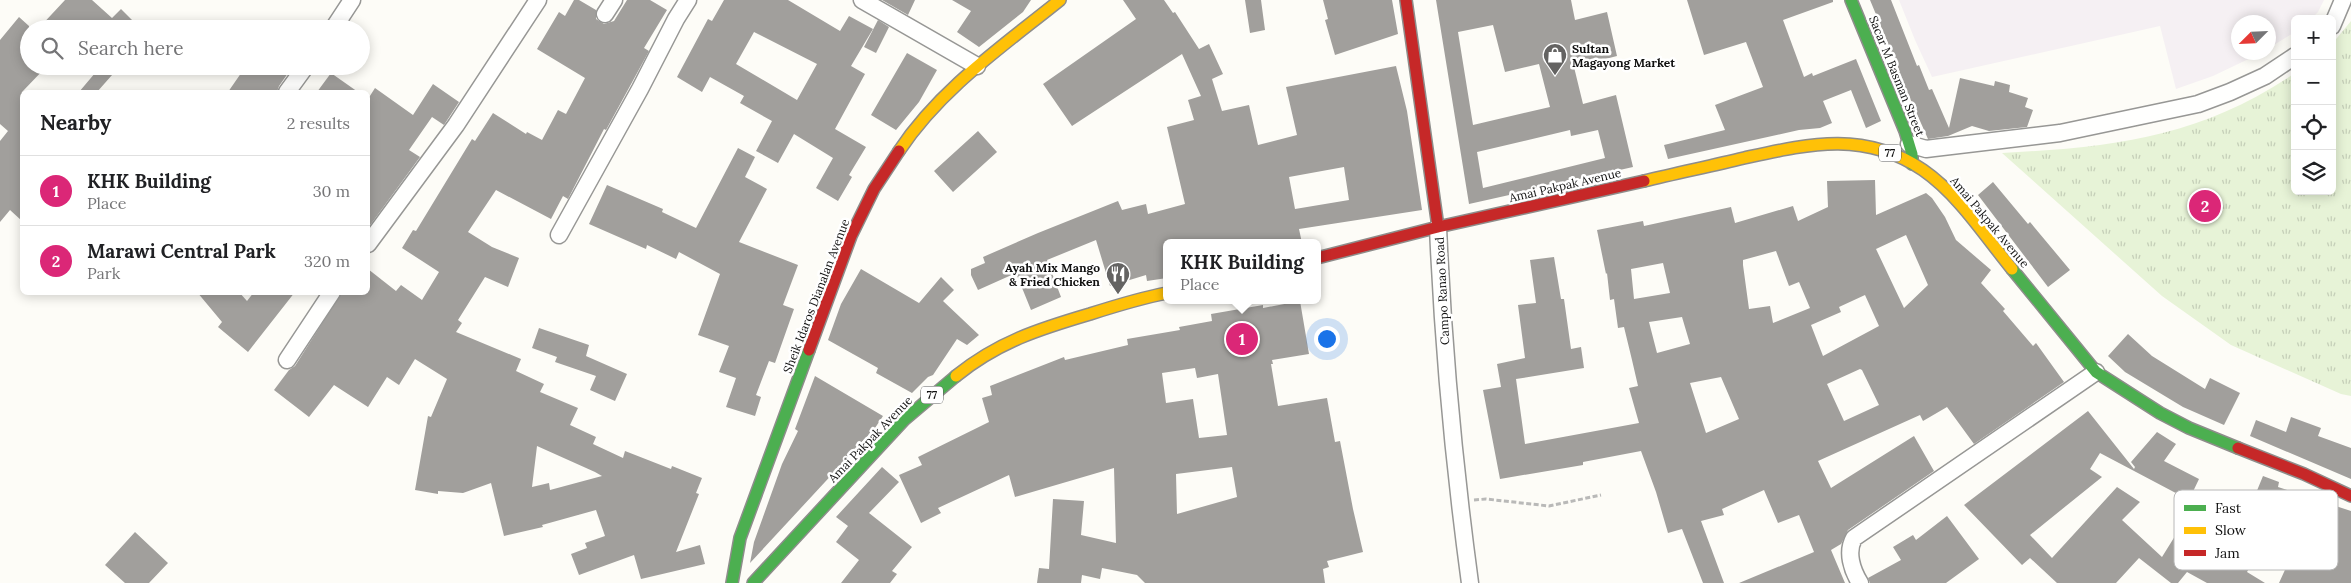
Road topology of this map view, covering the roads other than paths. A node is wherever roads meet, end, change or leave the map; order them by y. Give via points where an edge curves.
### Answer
1 (352, 0) edge
2 (538, 0) edge
3 (614, 0) edge
4 (688, 0) edge
5 (862, 0) edge
6 (1060, 0) edge
7 (1406, 0) edge
8 (1851, 0) edge
9 (2343, 0) edge
10 (605, 14) dead end
11 (2336, 17) edge
12 (338, 20) edge
13 (2291, 59) edge
14 (977, 66) junction
15 (299, 75) edge
16 (288, 90) edge
17 (1909, 144) junction
18 (1912, 164) junction
19 (1438, 227) junction
20 (559, 235) dead end
21 (370, 241) edge
22 (1321, 257) edge
23 (1163, 294) edge
24 (330, 295) edge
25 (287, 360) dead end
26 (2096, 372) junction
27 (2351, 496) edge
28 (732, 583) edge
29 (753, 583) edge
30 (1470, 583) edge
31 (1860, 583) edge

1 - 12 street
2 - 21 street via 456,125
3 - 10 street
4 - 20 street
5 - 14 street
6 - 14 main road, Sheik Idaros Dianalan Avenue
7 - 19 main road, Campo Ranao Road
8 - 17 main road, Sacar M Basman Street
9 - 11 street
13 - 17 street via 2265,76 2198,104 2060,133 1934,148
14 - 28 main road, Sheik Idaros Dianalan Avenue via 915,127 874,189 851,236 744,525
15 - 16 street
17 - 18 main road, Sacar M Basman Street
18 - 19 main road, Amai Pakpak Avenue / 77 via 1866,146 1818,142
18 - 26 main road, Amai Pakpak Avenue / 77 via 1948,191
19 - 22 main road, Amai Pakpak Avenue / 77
19 - 30 street, Campo Ranao Road via 1459,501
23 - 29 main road, Amai Pakpak Avenue / 77 via 1030,332 969,366 904,420
24 - 25 street
26 - 27 main road, Amai Pakpak Avenue / 77 via 2189,428
26 - 31 street via 1854,538 1850,555 1853,572

